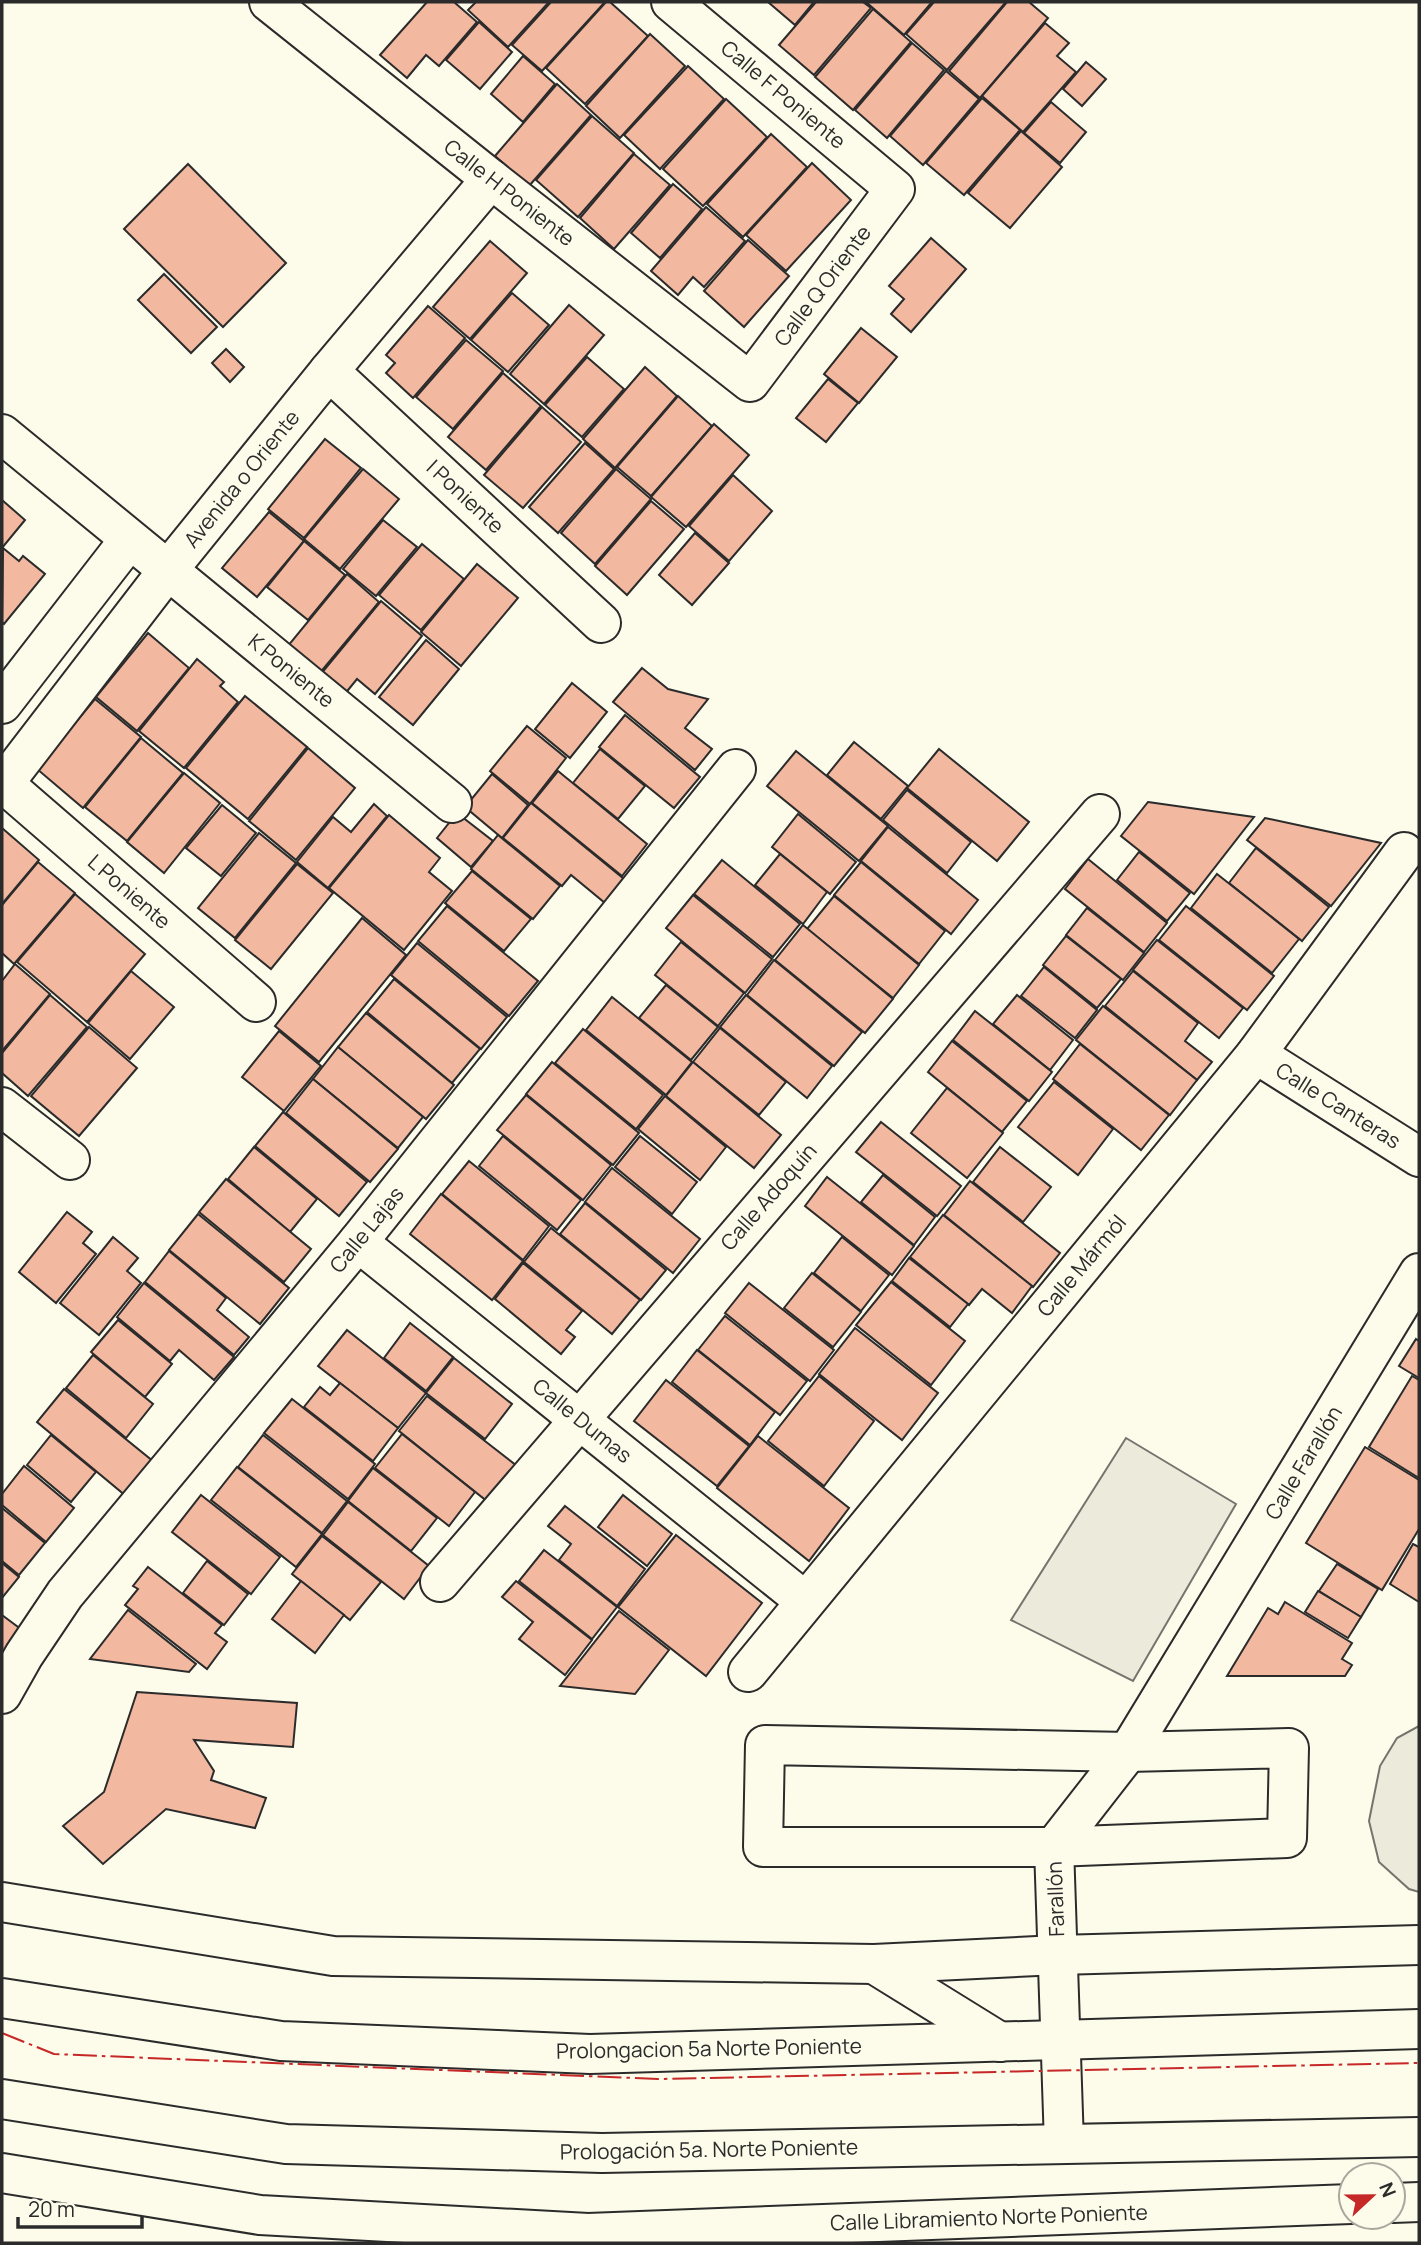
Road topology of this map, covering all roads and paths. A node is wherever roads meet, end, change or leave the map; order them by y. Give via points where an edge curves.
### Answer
1 (270, 2) edge
2 (671, 2) edge
3 (491, 179) junction
4 (895, 189) joint
5 (329, 371) junction
6 (750, 382) joint
7 (2, 434) edge
8 (129, 540) junction
9 (168, 570) junction
10 (601, 623) dead end
11 (2, 704) edge
12 (736, 769) dead end
13 (2, 784) edge
14 (452, 803) dead end
15 (1100, 814) dead end
16 (1404, 852) dead end
17 (256, 1002) dead end
18 (1256, 1054) junction
19 (2, 1107) edge
20 (1419, 1157) edge
21 (70, 1160) dead end
22 (358, 1242) junction
23 (1419, 1273) edge
24 (578, 1419) junction
25 (440, 1582) dead end
26 (805, 1601) junction
27 (1188, 1654) joint
28 (748, 1672) dead end
29 (2, 1694) edge
30 (1128, 1752) junction
31 (1054, 1847) junction
32 (2, 1902) edge
33 (1419, 1945) edge
34 (1058, 1955) junction
35 (874, 1964) junction
36 (2, 1998) edge
37 (1419, 2029) edge
38 (1061, 2041) junction
39 (1000, 2042) junction
40 (2, 2099) edge
41 (1419, 2137) edge
42 (1064, 2144) junction
43 (2, 2173) edge
44 (1337, 2205) edge

1 - 3 street, Calle H Poniente
2 - 4 street, Calle F Poniente
3 - 5 street, Avenida o Oriente
3 - 6 street, Calle H Poniente
4 - 6 street, Calle Q Oriente
5 - 9 street, Avenida o Oriente
5 - 10 street, I Poniente
7 - 8 street, K Poniente
8 - 9 street, K Poniente
8 - 11 street
9 - 13 street, Avenida o Oriente
9 - 14 street, K Poniente
12 - 22 street, Calle Lajas
13 - 17 street, L Poniente
15 - 24 street, Calle Adoquín
16 - 18 street, Calle Mármól
18 - 20 street, Calle Canteras
18 - 26 street, Calle Mármól
19 - 21 street
22 - 24 street, Calle Dumas
22 - 29 street, Calle Lajas via 65,1594
23 - 27 street, Calle Farallón
24 - 25 street, Calle Adoquín
24 - 26 street, Calle Dumas
26 - 28 street, Calle Mármól
27 - 30 street, Farallón
30 - 31 street, Farallón
30 - 31 street via 1289,1748 1287,1838
30 - 31 street via 765,1745 763,1847
31 - 34 street, Farallón
32 - 35 street via 333,1956
33 - 34 street
34 - 35 street
34 - 38 street, Farallón
35 - 39 street
36 - 39 street, Prolongacion 5a Norte Poniente via 281,2040 576,2053
37 - 38 street, Prolongacion 5a Norte Poniente
38 - 39 street, Prolongacion 5a Norte Poniente
38 - 42 street, Farallón
40 - 42 street, Prologación 5a. Norte Poniente via 286,2144 602,2154
41 - 42 street, Prologación 5a. Norte Poniente
43 - 44 street, Calle Libramiento Norte Poniente via 260,2216 588,2233

